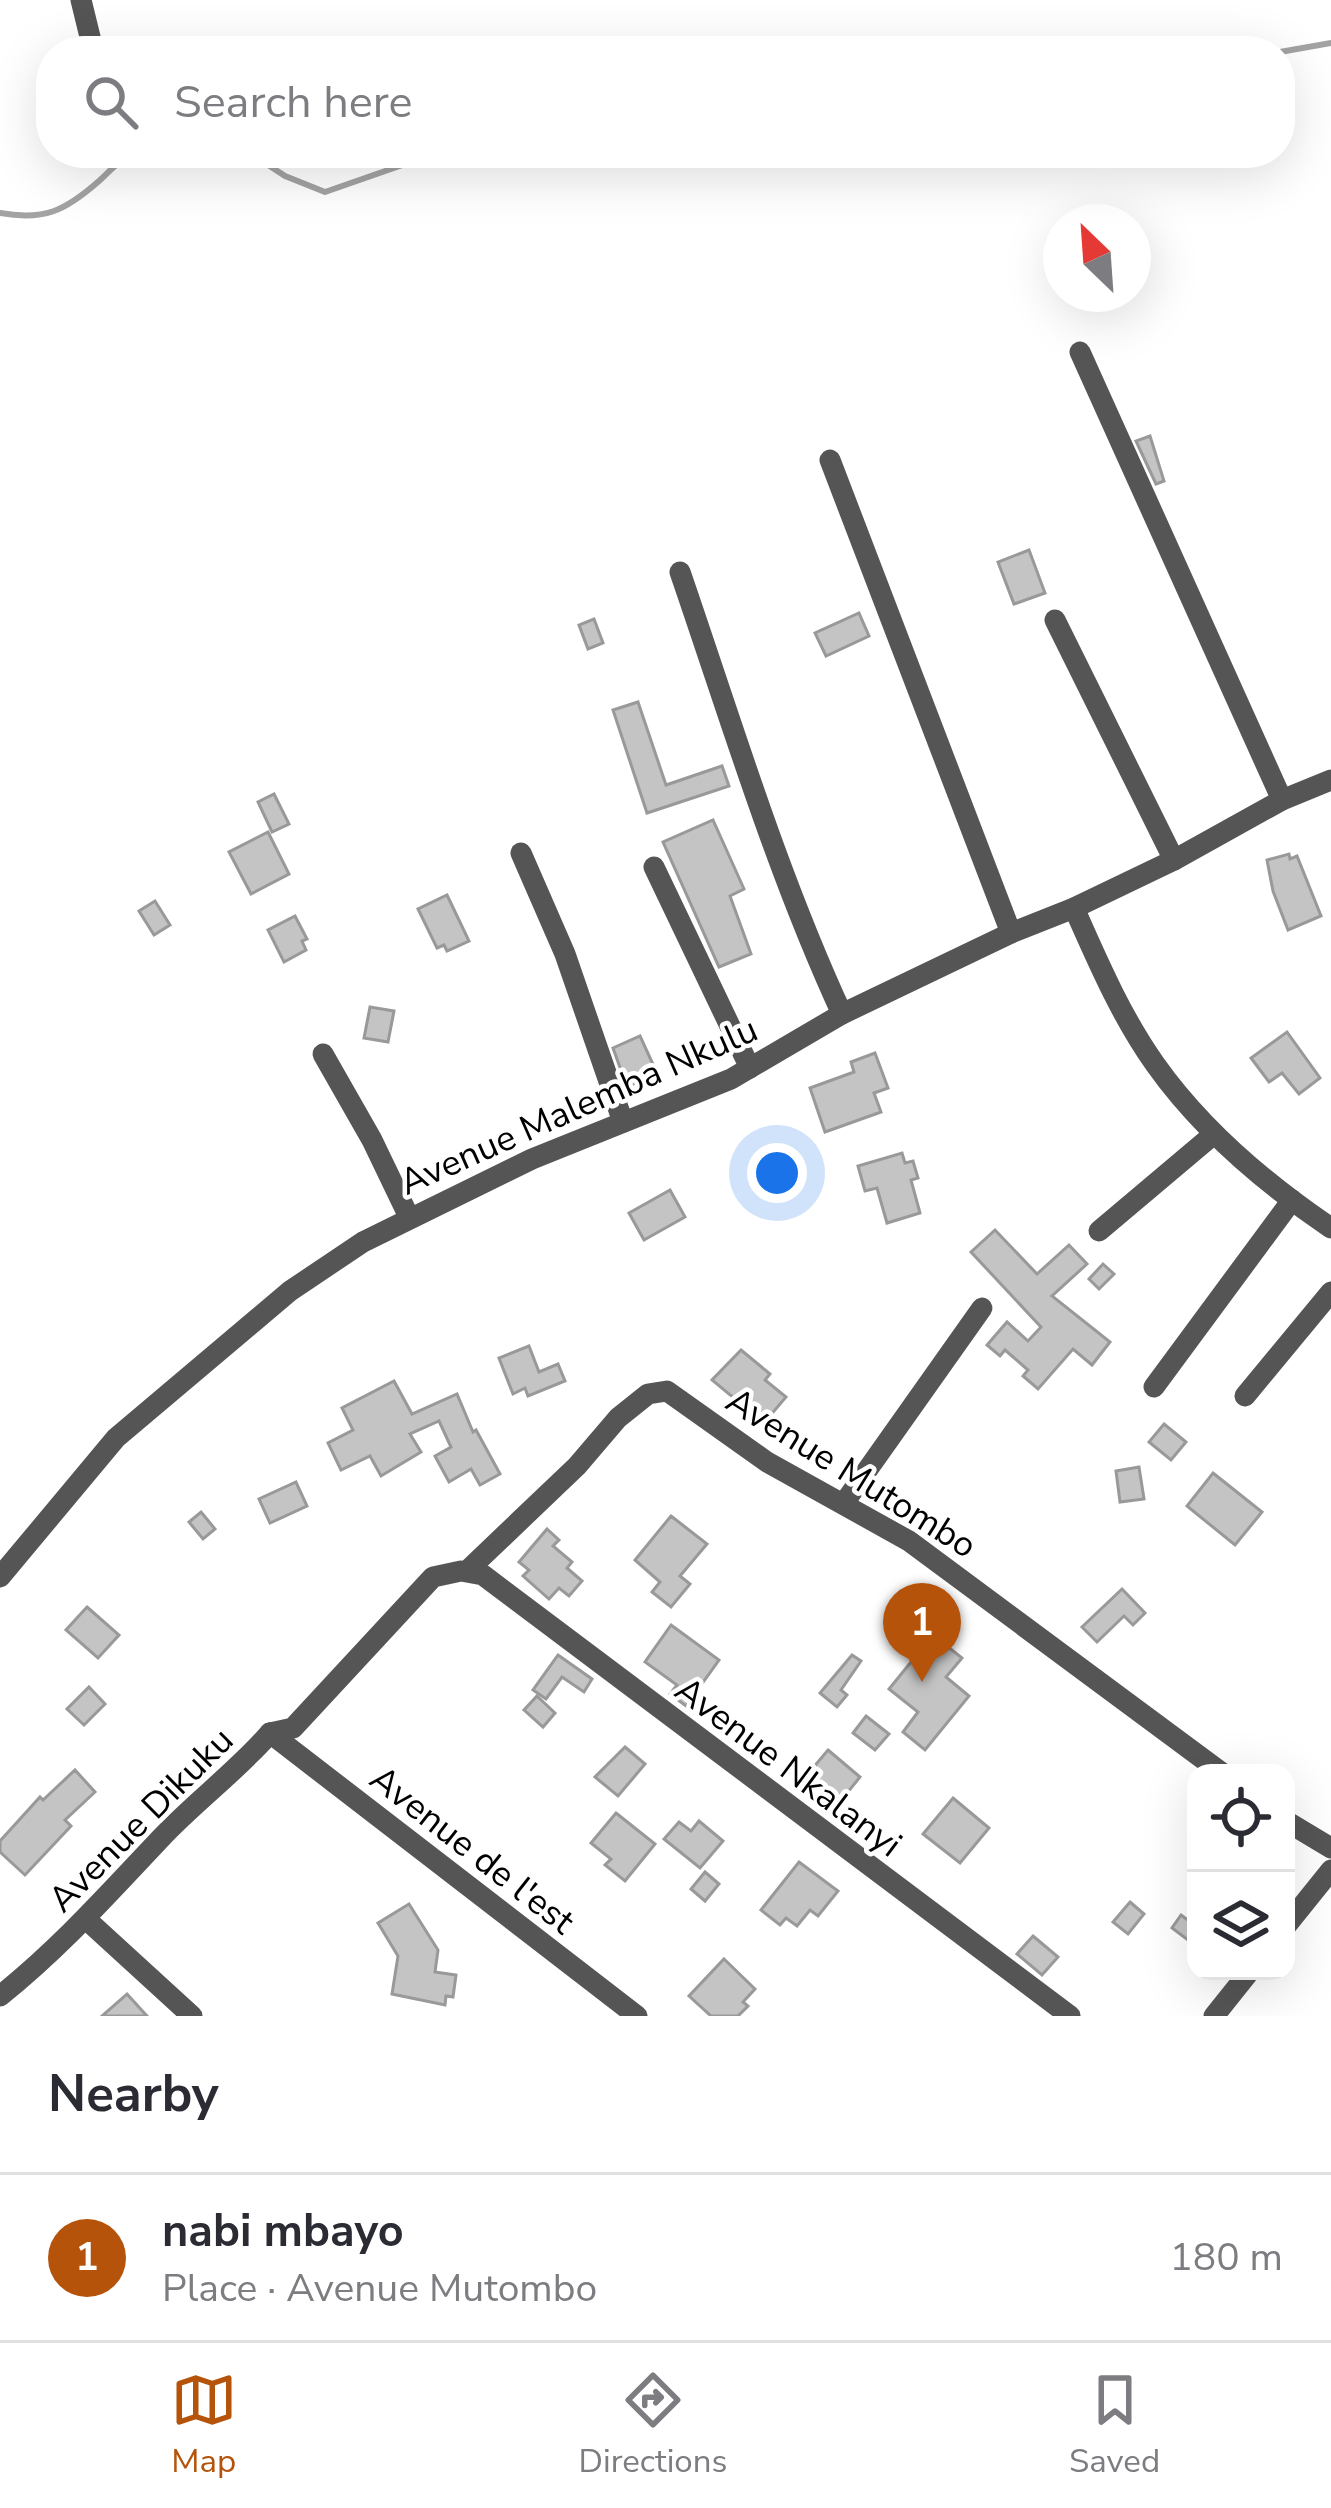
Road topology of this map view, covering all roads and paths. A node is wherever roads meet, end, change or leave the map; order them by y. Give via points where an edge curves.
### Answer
1 (82, 0) edge
2 (90, 36) edge
3 (1080, 352) dead end
4 (830, 460) dead end
5 (680, 572) dead end
6 (1055, 620) dead end
7 (1331, 780) edge
8 (1282, 800) junction
9 (521, 853) dead end
10 (1174, 860) junction
11 (654, 867) dead end
12 (1074, 908) junction
13 (1011, 933) junction
14 (842, 1014) junction
15 (323, 1054) dead end
16 (750, 1068) junction
17 (623, 1122) junction
18 (1214, 1134) junction
19 (1292, 1200) junction
20 (410, 1217) junction
21 (1331, 1228) edge
22 (1099, 1231) dead end
23 (1331, 1292) edge
24 (982, 1308) dead end
25 (1154, 1387) dead end
26 (1245, 1396) dead end
27 (844, 1504) junction
28 (467, 1571) junction
29 (0, 1577) edge
30 (270, 1733) junction
31 (1210, 1764) edge
32 (1295, 1826) edge
33 (1331, 1848) edge
34 (1331, 1870) edge
35 (1295, 1915) edge
36 (87, 1919) junction
37 (1243, 1980) edge
38 (0, 1996) edge
39 (192, 2016) edge
40 (637, 2016) edge
41 (1070, 2016) edge
42 (1214, 2016) edge

1 - 2 street
3 - 8 street
4 - 13 street
5 - 14 street via 771,838
6 - 10 street
7 - 8 street, Avenue Malemba Nkulu
8 - 10 street, Avenue Malemba Nkulu
9 - 17 street
10 - 12 street, Avenue Malemba Nkulu
11 - 16 street
12 - 13 street, Avenue Malemba Nkulu
12 - 18 street via 1142,1044
13 - 14 street, Avenue Malemba Nkulu
14 - 16 street, Avenue Malemba Nkulu
15 - 20 street
16 - 17 street, Avenue Malemba Nkulu
17 - 20 street, Avenue Malemba Nkulu
18 - 19 street
18 - 22 street
19 - 21 street
19 - 25 street
20 - 29 street, Avenue Malemba Nkulu via 305,1279 116,1438
23 - 26 street
24 - 27 street
27 - 28 street, Avenue Mutombo via 657,1390 618,1418
27 - 31 street, Avenue Mutombo via 958,1576
28 - 30 street, Avenue Dikuku via 433,1577 293,1728
28 - 41 street, Avenue Nkalanyi via 488,1578
30 - 36 street, Avenue Dikuku
30 - 40 street, Avenue de l'est
32 - 33 street
34 - 35 street
36 - 38 street, Avenue Dikuku
36 - 39 street
37 - 42 street

